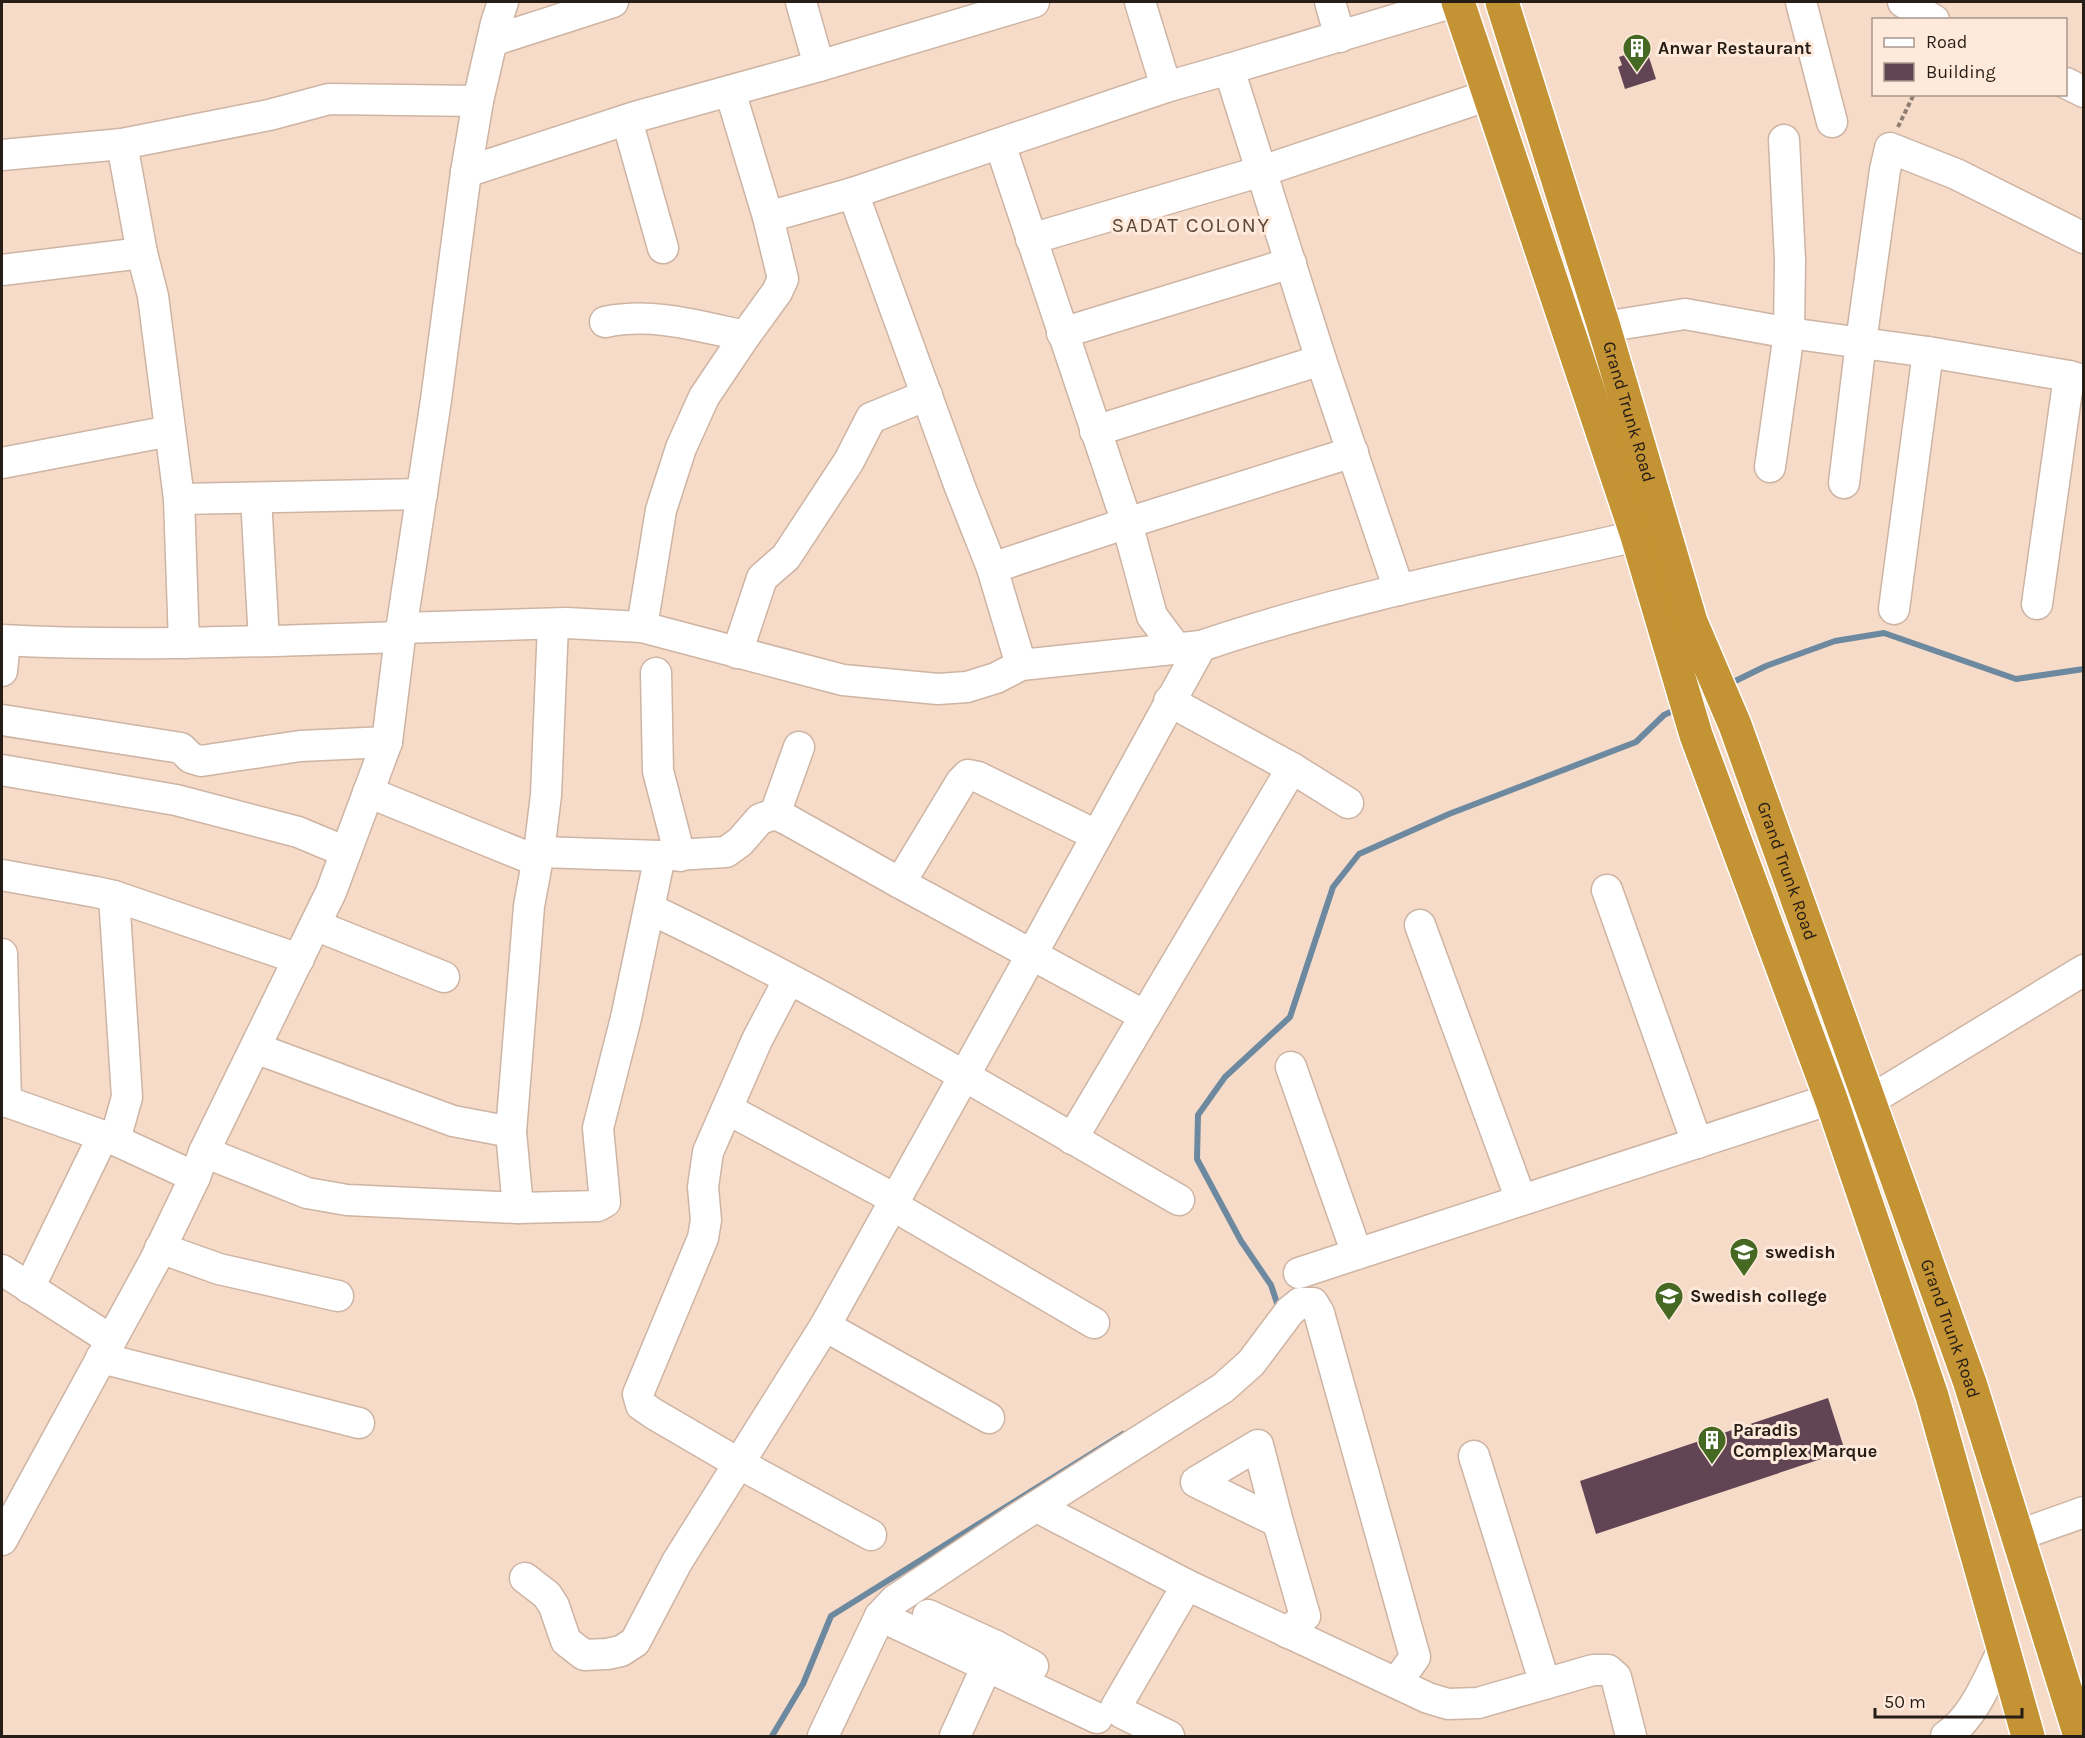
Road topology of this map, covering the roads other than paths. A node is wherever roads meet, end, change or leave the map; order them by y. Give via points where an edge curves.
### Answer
1 (613, 2) edge
2 (801, 2) edge
3 (1034, 2) edge
4 (1140, 2) edge
5 (1330, 2) edge
6 (1456, 2) edge
7 (1502, 2) edge
8 (1802, 2) edge
9 (1903, 2) edge
10 (495, 17) edge
11 (1931, 18) edge
12 (1340, 37) junction
13 (819, 66) junction
14 (1229, 69) junction
15 (2067, 84) edge
16 (1166, 87) junction
17 (730, 91) junction
18 (2084, 92) edge
19 (1489, 95) junction
20 (478, 101) junction
21 (627, 120) junction
22 (1832, 122) dead end
23 (1784, 140) dead end
24 (122, 144) junction
25 (1000, 144) junction
26 (2, 155) edge
27 (1262, 171) junction
28 (466, 172) junction
29 (853, 193) junction
30 (768, 217) junction
31 (2084, 237) edge
32 (1031, 239) junction
33 (663, 248) dead end
34 (142, 253) junction
35 (1291, 263) junction
36 (2, 270) edge
37 (605, 322) dead end
38 (1604, 327) junction
39 (1062, 333) junction
40 (1789, 333) junction
41 (745, 336) junction
42 (1861, 342) junction
43 (1928, 352) junction
44 (1321, 360) junction
45 (2076, 378) edge
46 (927, 395) junction
47 (170, 431) junction
48 (1095, 431) junction
49 (1353, 452) junction
50 (2, 463) edge
51 (1770, 467) dead end
52 (1844, 483) dead end
53 (422, 494) junction
54 (256, 498) junction
55 (179, 500) junction
56 (1127, 523) junction
57 (1637, 536) junction
58 (992, 568) junction
59 (1400, 590) junction
60 (2037, 603) dead end
61 (1894, 609) dead end
62 (553, 624) junction
63 (642, 627) junction
64 (1678, 628) junction
65 (401, 632) junction
66 (3, 640) edge
67 (264, 641) junction
68 (184, 644) junction
69 (1189, 647) junction
70 (738, 653) junction
71 (1022, 665) junction
72 (2, 671) edge
73 (656, 673) dead end
74 (1169, 701) junction
75 (2, 720) edge
76 (387, 742) junction
77 (799, 747) dead end
78 (1292, 768) junction
79 (2, 770) edge
80 (368, 792) junction
81 (1348, 802) dead end
82 (775, 814) junction
83 (1096, 835) junction
84 (346, 852) junction
85 (538, 856) junction
86 (670, 856) junction
87 (2, 875) edge
88 (900, 883) junction
89 (1608, 890) dead end
90 (114, 896) junction
91 (650, 909) junction
92 (315, 925) junction
93 (1420, 925) dead end
94 (2, 954) edge
95 (1032, 954) junction
96 (299, 959) junction
97 (2084, 970) edge
98 (444, 977) dead end
99 (789, 979) junction
100 (1145, 1016) junction
101 (255, 1048) junction
102 (1291, 1067) dead end
103 (964, 1076) junction
104 (1831, 1099) junction
105 (4, 1101) edge
106 (1869, 1101) junction
107 (727, 1109) junction
108 (512, 1132) junction
109 (109, 1138) junction
110 (1072, 1139) junction
111 (1697, 1143) junction
112 (199, 1165) junction
113 (1179, 1200) dead end
114 (1521, 1200) junction
115 (894, 1202) junction
116 (518, 1208) junction
117 (160, 1248) junction
118 (1357, 1254) junction
119 (2, 1270) edge
120 (1299, 1273) dead end
121 (29, 1288) junction
122 (338, 1296) dead end
123 (1094, 1323) dead end
124 (825, 1326) junction
125 (106, 1349) junction
126 (1970, 1383) junction
127 (1932, 1396) junction
128 (989, 1418) dead end
129 (359, 1423) dead end
130 (1474, 1456) dead end
131 (738, 1463) junction
132 (1037, 1507) junction
133 (2084, 1512) edge
134 (1278, 1522) dead end
135 (871, 1535) dead end
136 (2019, 1535) junction
137 (2, 1540) edge
138 (525, 1578) dead end
139 (1187, 1585) junction
140 (887, 1608) junction
141 (1288, 1633) junction
142 (2004, 1648) junction
143 (993, 1656) junction
144 (1397, 1682) junction
145 (1545, 1684) junction
146 (1109, 1723) edge
147 (823, 1737) edge
148 (955, 1737) edge
149 (1169, 1737) edge
150 (1631, 1737) edge
151 (1946, 1737) edge
152 (2028, 1737) edge
153 (2080, 1737) edge

1 - 10 street
2 - 13 street
3 - 13 street
4 - 16 street
5 - 12 street
6 - 12 street
6 - 19 highway, Grand Trunk Road
7 - 38 highway, Grand Trunk Road
8 - 22 street
9 - 11 street
10 - 20 street
12 - 14 street
13 - 17 street
14 - 16 street
14 - 27 street
15 - 18 street
16 - 25 street
17 - 21 street
17 - 30 street
19 - 27 street
19 - 57 highway, Grand Trunk Road
20 - 24 street via 329,99
20 - 28 street
21 - 28 street
21 - 33 street
23 - 40 street
24 - 26 street
24 - 34 street
25 - 29 street
25 - 32 street
27 - 32 street
27 - 35 street
28 - 53 street
29 - 30 street
29 - 46 street
30 - 41 street via 783,279
31 - 42 street via 1956,174 1890,148
32 - 39 street
34 - 36 street
34 - 47 street via 153,296
35 - 39 street
35 - 44 street
37 - 41 street via 650,318
38 - 40 street via 1685,314
38 - 64 highway, Grand Trunk Road
39 - 48 street
40 - 42 street
40 - 51 street
41 - 63 street via 704,397 681,448 661,510
42 - 43 street
42 - 52 street
43 - 45 street
43 - 61 street
44 - 48 street
44 - 49 street
45 - 60 street
46 - 58 street
46 - 70 street via 871,418 849,461 786,557 762,578
47 - 50 street
47 - 55 street
48 - 56 street
49 - 56 street
49 - 59 street
53 - 54 street
53 - 65 street
54 - 55 street
54 - 67 street
55 - 68 street
56 - 58 street
56 - 69 street via 1152,616
57 - 59 street
57 - 64 highway, Grand Trunk Road
58 - 71 street
59 - 69 street
62 - 63 street
62 - 65 street
62 - 85 street via 546,795
63 - 70 street
64 - 104 highway, Grand Trunk Road via 1696,735
64 - 106 highway, Grand Trunk Road via 1735,725
65 - 67 street
65 - 76 street
66 - 68 street
66 - 72 street
67 - 68 street
69 - 71 street
69 - 74 street
70 - 71 street via 843,680 938,689 967,687
73 - 86 street via 658,771
74 - 78 street
74 - 83 street
75 - 76 street via 181,748 190,758 201,761 300,746
76 - 80 street
77 - 82 street
78 - 81 street
78 - 100 street
79 - 84 street via 176,800 298,832
80 - 84 street
80 - 85 street
82 - 86 street via 760,819 726,852
82 - 88 street
83 - 88 street via 968,775
83 - 95 street
84 - 92 street
85 - 86 street
85 - 108 street via 529,906
86 - 91 street
87 - 90 street
88 - 95 street
89 - 111 street
90 - 96 street
90 - 109 street via 127,1097
91 - 99 street
91 - 116 street via 598,1128 605,1202 598,1206
92 - 96 street
92 - 98 street
93 - 114 street
94 - 105 street
95 - 100 street
95 - 103 street
96 - 101 street
97 - 106 street
99 - 103 street
99 - 107 street
100 - 110 street
101 - 108 street via 453,1121
101 - 112 street
102 - 118 street
103 - 110 street
103 - 115 street
104 - 111 street
104 - 127 highway, Grand Trunk Road
105 - 109 street
106 - 126 highway, Grand Trunk Road
107 - 115 street
107 - 131 street via 708,1152 703,1238 638,1394 641,1405 648,1410
108 - 116 street
109 - 112 street
109 - 121 street
110 - 113 street
111 - 114 street
112 - 116 street via 347,1200
112 - 117 street
114 - 118 street
115 - 123 street
115 - 124 street
117 - 122 street via 219,1269
117 - 125 street
118 - 120 street
119 - 121 street
121 - 125 street
124 - 128 street
124 - 131 street
125 - 129 street
125 - 137 street
126 - 127 highway
126 - 136 highway, Grand Trunk Road
127 - 142 highway, Grand Trunk Road
130 - 145 street
131 - 135 street
131 - 138 street via 677,1562 635,1642 621,1650 584,1655 566,1641 547,1595
132 - 139 street
132 - 140 street
132 - 144 street via 1223,1388 1251,1363 1290,1311 1300,1303 1313,1303 1415,1657
133 - 136 street
134 - 141 street via 1305,1616
136 - 153 highway, Grand Trunk Road
139 - 141 street
139 - 146 street
140 - 143 street
140 - 147 street
141 - 144 street
142 - 151 street via 1974,1707
142 - 152 highway, Grand Trunk Road
143 - 146 street
143 - 148 street
144 - 145 street via 1448,1704 1478,1703
145 - 150 street via 1608,1670 1616,1677
146 - 149 street

